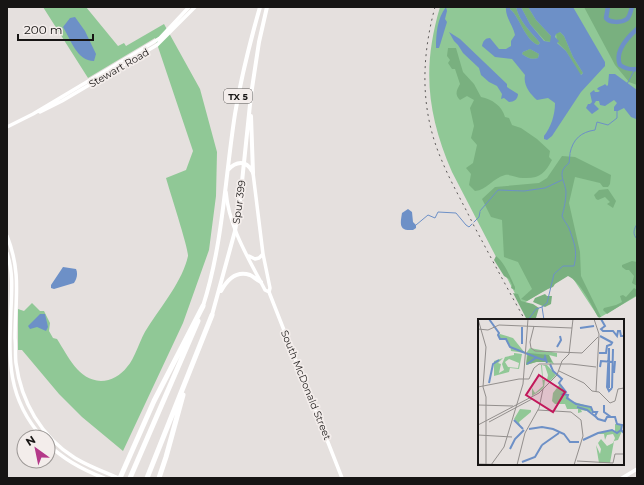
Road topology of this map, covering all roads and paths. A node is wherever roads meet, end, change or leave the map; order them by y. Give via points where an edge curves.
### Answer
1 (189, 7) edge
2 (195, 7) edge
3 (260, 7) edge
4 (267, 7) edge
5 (252, 86) junction
6 (33, 114) junction
7 (7, 127) edge
8 (244, 163) junction
9 (228, 170) junction
10 (252, 173) junction
11 (226, 187) junction
12 (235, 231) junction
13 (7, 236) edge
14 (7, 253) edge
15 (263, 254) junction
16 (247, 256) junction
17 (261, 282) junction
18 (269, 292) junction
19 (218, 297) junction
20 (203, 306) junction
21 (212, 315) junction
22 (37, 429) edge
23 (56, 451) edge
24 (126, 465) junction
25 (637, 469) edge
26 (148, 475) edge
27 (104, 478) edge
28 (120, 478) edge
29 (130, 478) edge
30 (134, 478) edge
31 (159, 478) edge
32 (342, 478) edge
33 (622, 478) edge

1 - 6 street, Stewart Road via 160,38
2 - 6 street, Stewart Road via 157,45 62,101
3 - 9 main road, TX 5 via 241,82
4 - 5 main road, TX 5
5 - 8 main road, Spur 399
5 - 10 main road, TX 5
6 - 7 street, Stewart Road
8 - 9 main road via 236,164
8 - 10 main road via 249,166
8 - 12 main road, Spur 399
9 - 11 main road, TX 5
10 - 15 street, South McDonald Street / TX 5
11 - 12 street, TX 5 via 228,207
11 - 20 main road, Spur 399 via 216,259
12 - 16 street, South McDonald Street / TX 5
12 - 19 main road, Spur 399
13 - 28 street via 18,281 16,361 21,387 28,404 44,431 66,452 84,463
14 - 22 street via 12,288 9,351 11,372 24,410
15 - 16 street via 256,259
15 - 18 street, South McDonald Street / TX 5
16 - 17 street, South McDonald Street / TX 5
17 - 18 street, South McDonald Street / TX 5
17 - 19 main road via 249,275 236,275 226,282
18 - 32 street, South McDonald Street / TX 5
19 - 21 main road, Spur 399
20 - 24 highway via 154,401
20 - 29 highway
21 - 26 highway
21 - 31 highway via 183,394
23 - 27 street via 72,463
24 - 28 highway
24 - 30 highway via 128,473
25 - 33 street

